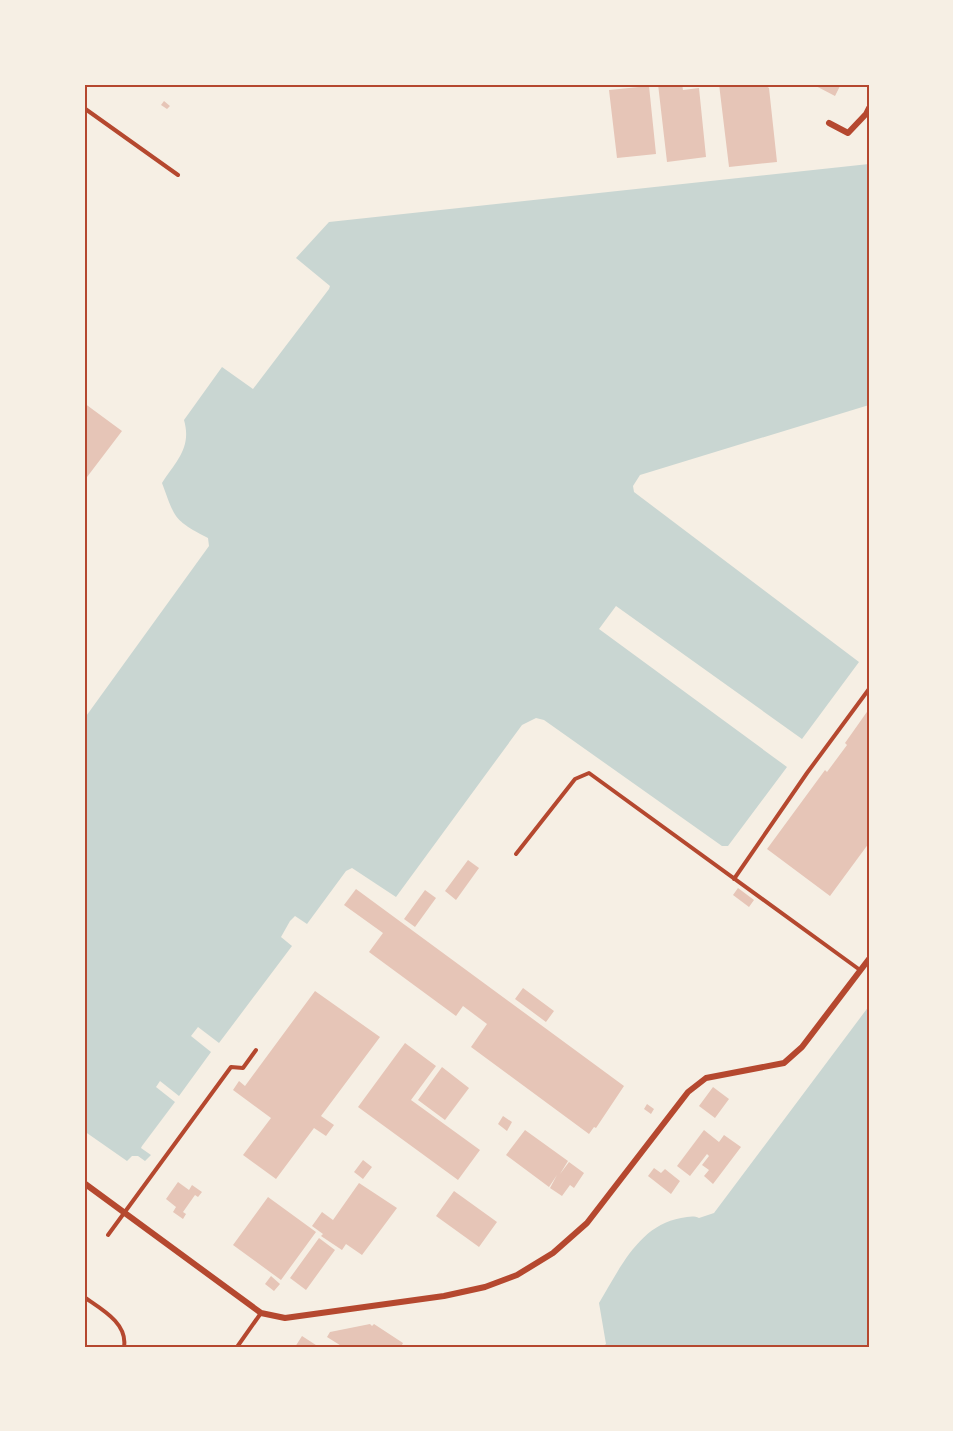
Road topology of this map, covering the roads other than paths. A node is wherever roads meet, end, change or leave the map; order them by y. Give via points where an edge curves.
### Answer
1 (84, 108) edge
2 (869, 108) edge
3 (829, 123) dead end
4 (178, 175) dead end
5 (869, 690) edge
6 (516, 854) dead end
7 (734, 879) junction
8 (869, 959) edge
9 (860, 970) junction
10 (256, 1050) dead end
11 (84, 1183) edge
12 (124, 1212) junction
13 (108, 1235) dead end
14 (84, 1297) edge
15 (261, 1313) junction
16 (124, 1347) edge
17 (237, 1347) edge

1 - 4 lane
2 - 3 street via 848,133
5 - 7 lane
6 - 7 lane via 575,779 589,773
7 - 9 lane
8 - 9 street
9 - 15 street via 802,1047 784,1063 706,1078 688,1092 587,1223 553,1253 516,1275 444,1296 285,1318
10 - 12 lane via 243,1068 231,1067
11 - 12 street
12 - 13 lane
12 - 15 street
14 - 16 lane via 120,1325
15 - 17 lane

